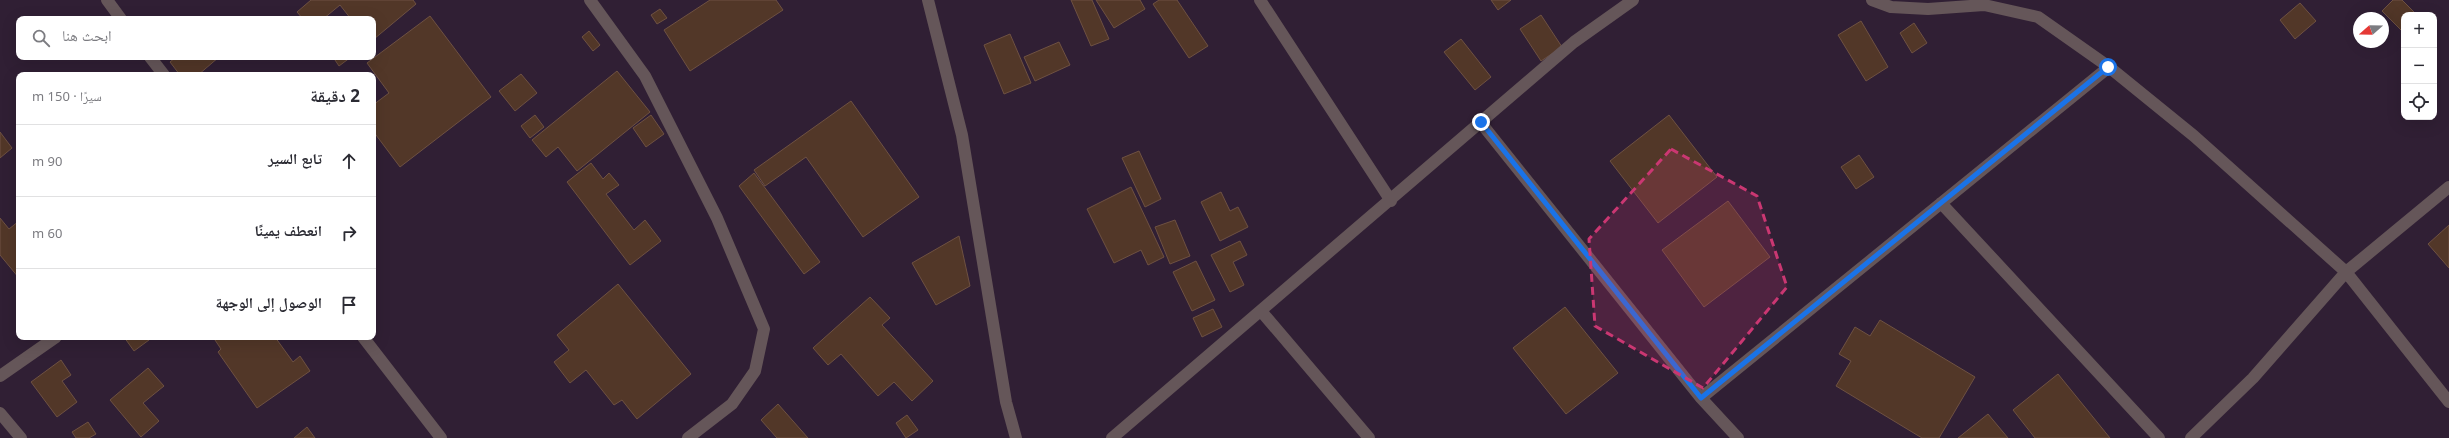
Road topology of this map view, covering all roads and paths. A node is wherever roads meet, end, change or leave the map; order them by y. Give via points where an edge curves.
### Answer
1 (107, 0) edge
2 (590, 0) edge
3 (928, 0) edge
4 (1260, 0) edge
5 (1634, 0) edge
6 (1872, 0) edge
7 (120, 16) edge
8 (152, 60) edge
9 (2108, 67) junction
10 (162, 72) edge
11 (1481, 122) junction
12 (2449, 187) edge
13 (1391, 201) junction
14 (1941, 203) junction
15 (2346, 272) junction
16 (1261, 311) junction
17 (52, 340) edge
18 (365, 340) edge
19 (0, 376) edge
20 (1701, 398) junction
21 (2449, 402) edge
22 (0, 413) edge
23 (21, 438) edge
24 (441, 438) edge
25 (688, 438) edge
26 (1016, 438) edge
27 (1112, 438) edge
28 (1369, 438) edge
29 (1738, 438) edge
30 (2159, 438) edge
31 (2191, 438) edge

1 - 7 street
2 - 25 street via 645,76 717,218 764,329 755,371 732,404
3 - 26 street via 962,135 1006,402
4 - 13 street
5 - 11 street via 1574,42
6 - 9 street via 1891,7 1928,9 1984,5 2038,17
8 - 10 street
9 - 14 street
9 - 15 street via 2194,136
11 - 13 street
11 - 20 street
12 - 15 street
13 - 16 street
14 - 20 street
14 - 30 street
15 - 21 street
15 - 31 street via 2253,378
16 - 27 street
16 - 28 street
17 - 19 street
18 - 24 street
20 - 29 street
22 - 23 street

